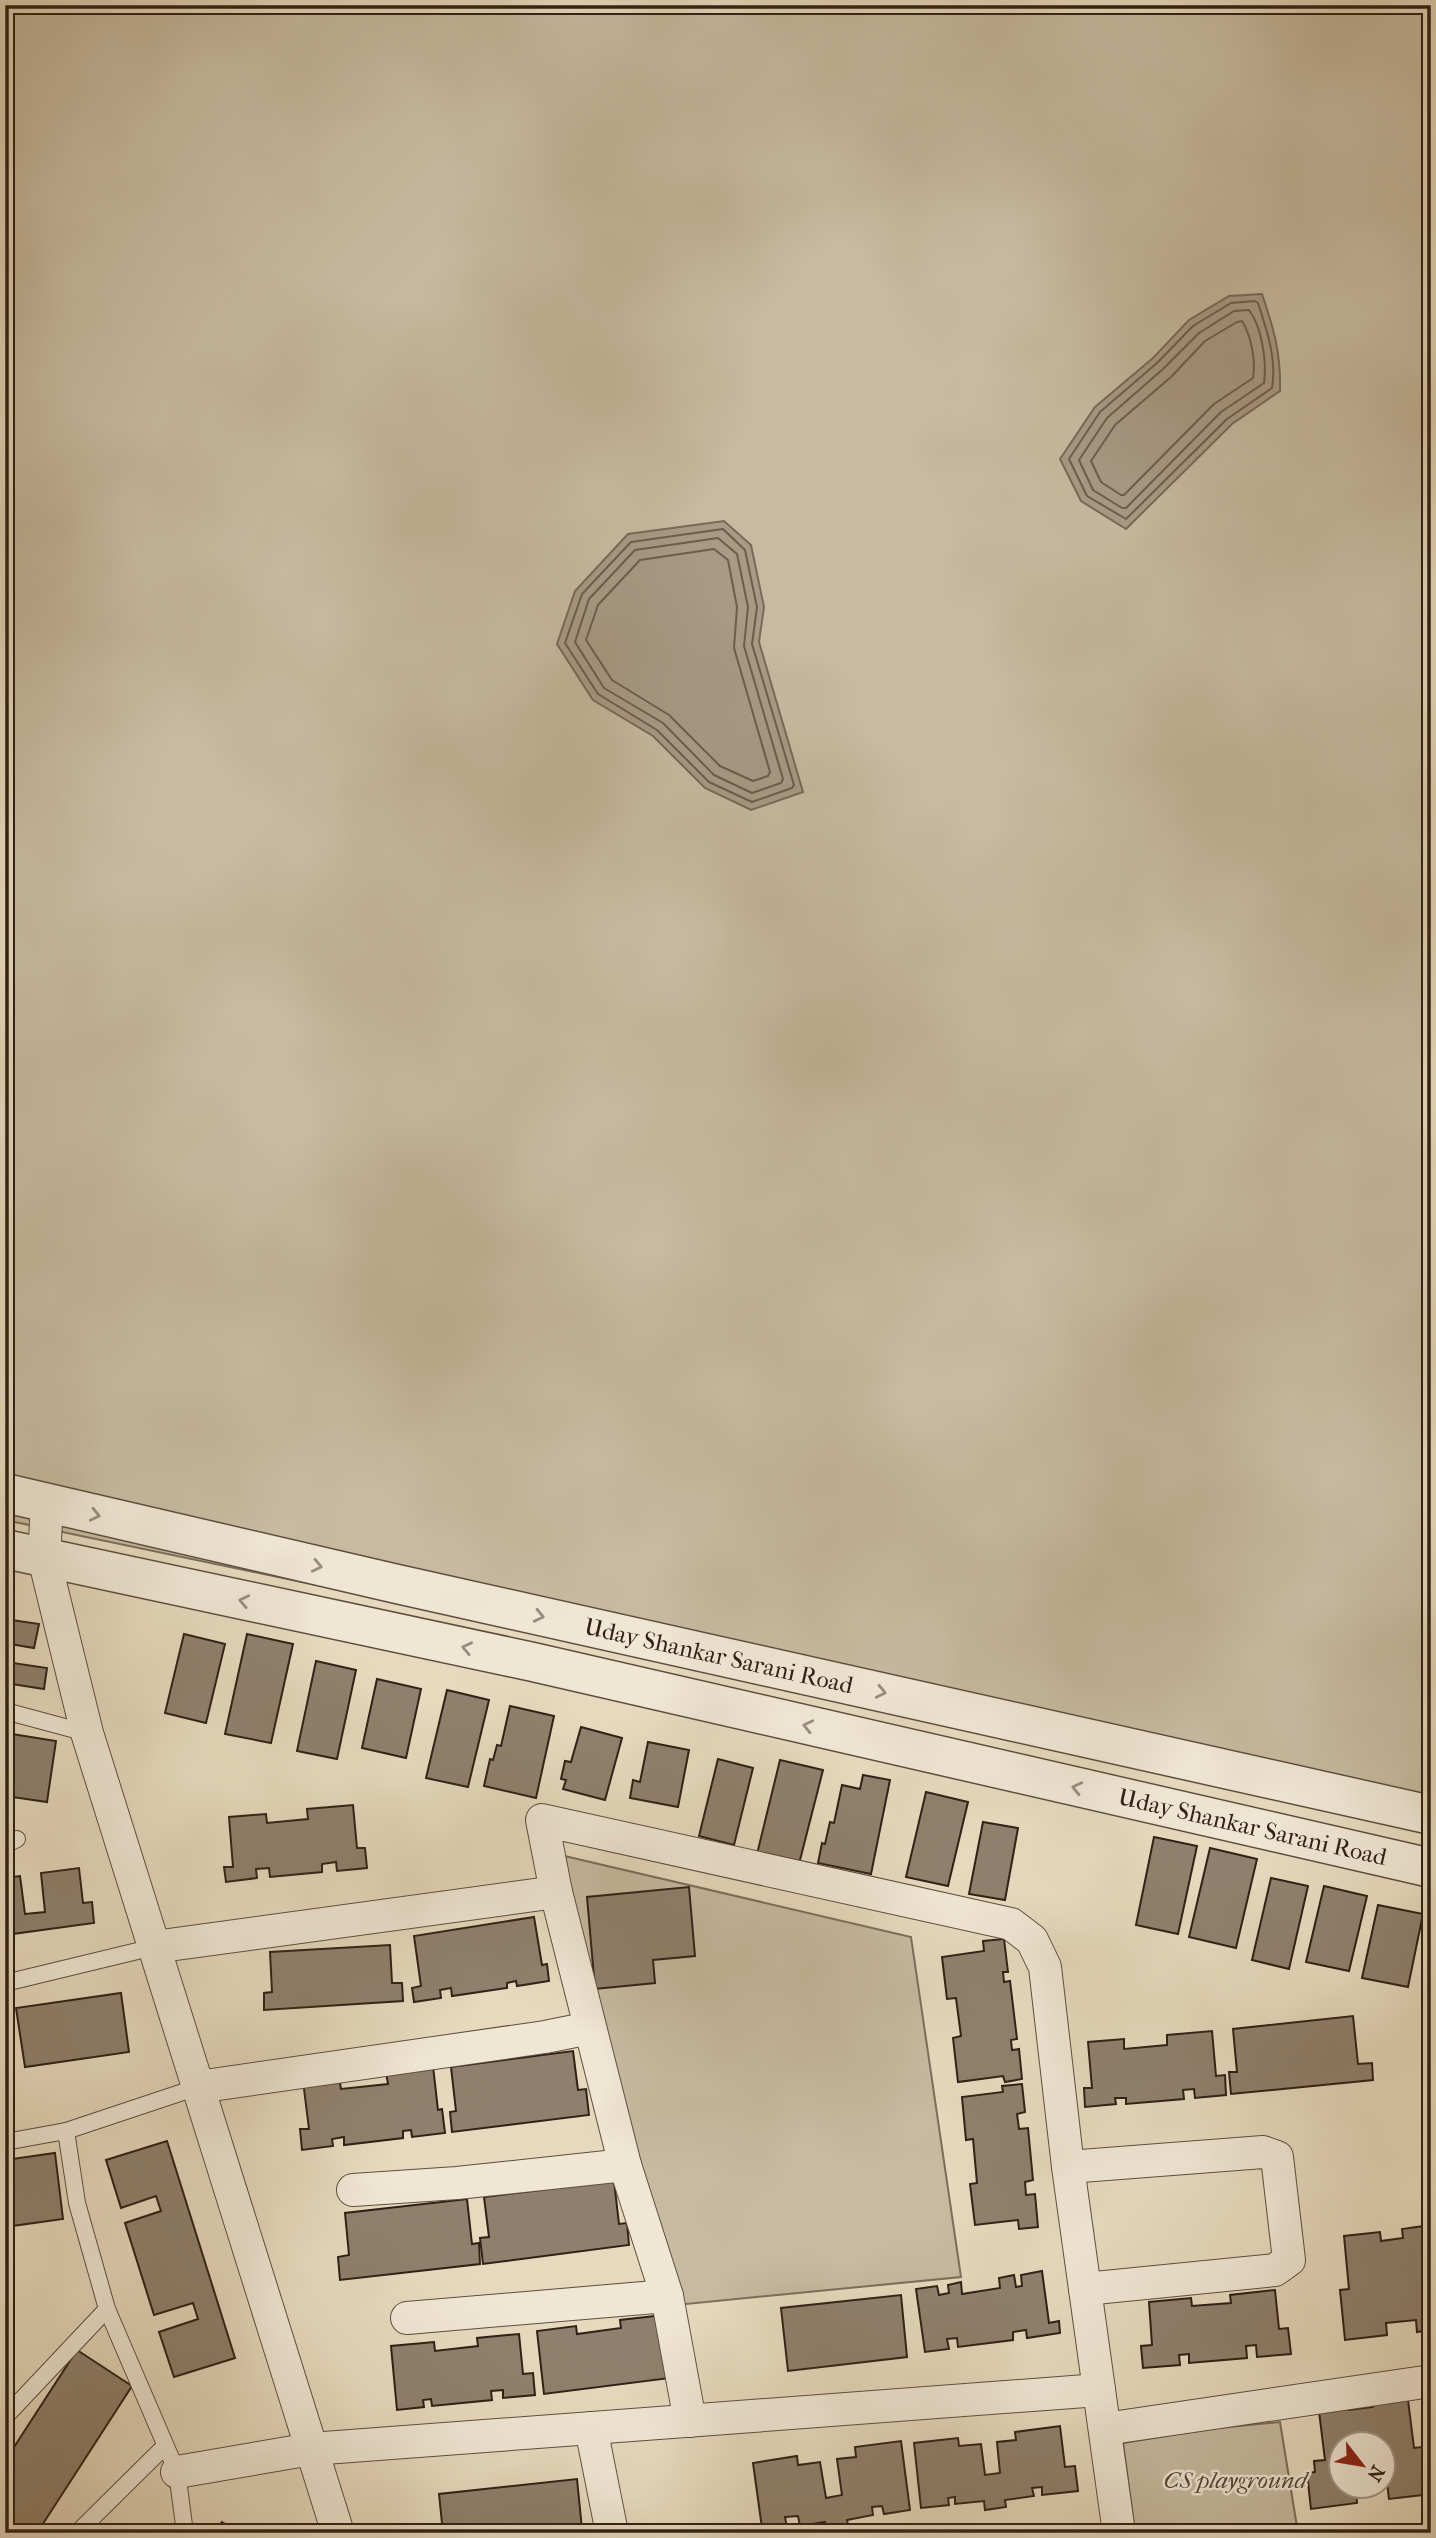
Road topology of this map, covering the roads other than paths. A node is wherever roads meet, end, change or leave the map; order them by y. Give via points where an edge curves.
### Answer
1 (5, 1493) edge
2 (47, 1504) junction
3 (5, 1549) edge
4 (44, 1558) junction
5 (5, 1711) edge
6 (87, 1733) junction
7 (1431, 1815) edge
8 (1431, 1868) edge
9 (556, 1892) junction
10 (154, 1947) junction
11 (5, 1983) edge
12 (590, 2028) junction
13 (198, 2087) junction
14 (66, 2132) junction
15 (5, 2142) edge
16 (625, 2165) junction
17 (1068, 2167) junction
18 (353, 2190) dead end
19 (1085, 2289) junction
20 (667, 2296) junction
21 (107, 2309) junction
22 (407, 2318) dead end
23 (1431, 2381) edge
24 (1099, 2390) junction
25 (5, 2417) edge
26 (690, 2421) junction
27 (592, 2428) junction
28 (1105, 2428) junction
29 (311, 2449) junction
30 (171, 2459) junction
31 (77, 2533) edge
32 (185, 2533) edge
33 (338, 2533) edge
34 (612, 2533) edge
35 (1119, 2533) edge

1 - 2 street, Uday Shankar Sarani Road
2 - 4 street
2 -> 7 street, Uday Shankar Sarani Road
3 - 4 street, Uday Shankar Sarani Road
4 - 6 street
8 -> 4 street, Uday Shankar Sarani Road via 534,1662
5 - 6 lane
6 - 10 street
9 - 10 street
9 - 12 street
9 - 17 street via 542,1820 1011,1924 1032,1940 1045,1967
10 - 11 lane
10 - 13 street
12 - 13 street
12 - 16 street
13 - 14 lane
13 - 29 street
14 - 15 lane
14 - 21 lane via 77,2203
16 - 18 street
16 - 20 street
17 - 19 street
17 - 19 street via 1263,2152 1278,2157 1289,2260 1275,2270
19 - 24 street
20 - 22 street
20 - 26 street
21 - 25 lane
21 - 30 lane
23 - 28 street
24 - 26 street
24 - 28 street
26 - 27 street
27 - 29 street
27 - 34 street
28 - 35 street
29 - 30 street
29 - 33 street
30 - 31 lane
30 - 32 lane

